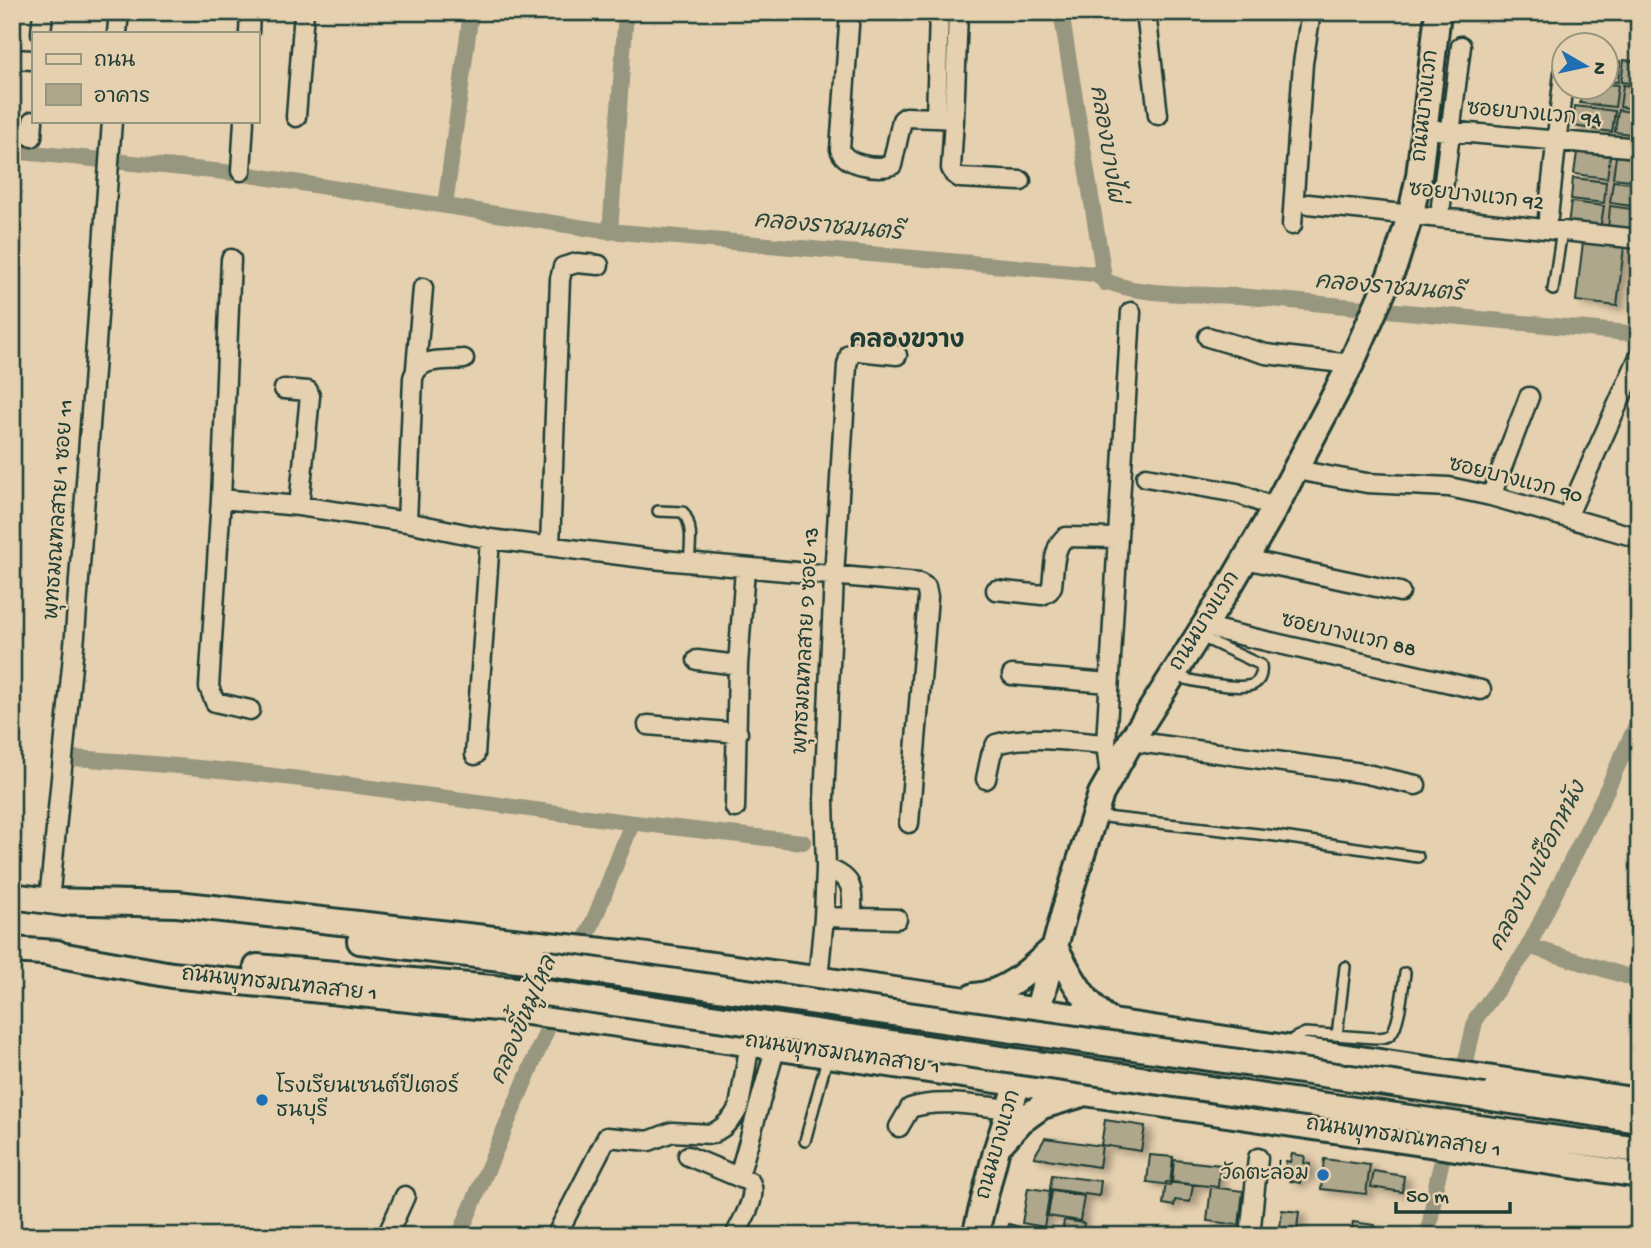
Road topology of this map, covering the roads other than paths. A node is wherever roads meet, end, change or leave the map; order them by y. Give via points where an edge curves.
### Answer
1 (43, 12) edge
2 (119, 12) edge
3 (250, 12) edge
4 (304, 12) edge
5 (850, 12) edge
6 (939, 12) edge
7 (958, 12) edge
8 (1146, 12) edge
9 (1311, 12) edge
10 (1438, 12) edge
11 (41, 32) edge
12 (117, 32) edge
13 (249, 32) edge
14 (1461, 46) dead end
15 (12, 59) edge
16 (32, 60) edge
17 (1560, 102) edge
18 (1158, 115) dead end
19 (296, 117) dead end
20 (945, 119) junction
21 (244, 122) edge
22 (111, 128) edge
23 (1425, 129) junction
24 (1451, 131) junction
25 (1556, 141) junction
26 (1638, 148) edge
27 (241, 171) dead end
28 (1021, 181) dead end
29 (1308, 204) dead end
30 (1441, 205) dead end
31 (1411, 213) junction
32 (1548, 217) dead end
33 (1292, 225) dead end
34 (1562, 230) junction
35 (1639, 239) edge
36 (231, 259) dead end
37 (599, 265) dead end
38 (422, 288) dead end
39 (1553, 290) dead end
40 (1131, 312) dead end
41 (1208, 337) dead end
42 (897, 355) dead end
43 (1355, 356) junction
44 (1639, 357) edge
45 (464, 359) dead end
46 (416, 368) junction
47 (285, 389) dead end
48 (1529, 397) dead end
49 (1296, 470) junction
50 (1146, 477) dead end
51 (1491, 496) junction
52 (221, 499) junction
53 (299, 506) junction
54 (1275, 508) junction
55 (659, 511) dead end
56 (1567, 517) junction
57 (407, 522) junction
58 (1117, 538) junction
59 (1639, 538) edge
60 (490, 539) junction
61 (550, 546) junction
62 (1245, 559) junction
63 (689, 563) junction
64 (745, 569) junction
65 (834, 577) junction
66 (996, 590) dead end
67 (1401, 592) dead end
68 (1202, 629) junction
69 (697, 660) dead end
70 (738, 665) junction
71 (1172, 675) junction
72 (1012, 676) dead end
73 (1109, 683) junction
74 (1481, 690) dead end
75 (250, 710) dead end
76 (648, 725) dead end
77 (738, 733) junction
78 (1131, 741) junction
79 (1106, 744) junction
80 (475, 755) dead end
81 (1110, 777) junction
82 (986, 779) dead end
83 (1416, 785) dead end
84 (734, 808) dead end
85 (1094, 815) junction
86 (909, 823) dead end
87 (1418, 857) dead end
88 (826, 868) junction
89 (12, 896) edge
90 (48, 901) junction
91 (824, 917) junction
92 (852, 918) junction
93 (897, 919) dead end
94 (1055, 947) junction
95 (12, 950) edge
96 (43, 952) junction
97 (1345, 967) dead end
98 (1405, 973) dead end
99 (818, 979) junction
100 (899, 990) junction
101 (952, 998) junction
102 (1038, 1011) junction
103 (1113, 1023) junction
104 (1196, 1035) junction
105 (1336, 1035) junction
106 (750, 1043) junction
107 (776, 1046) junction
108 (1286, 1048) junction
109 (828, 1054) junction
110 (880, 1061) junction
111 (1018, 1083) junction
112 (1087, 1093) junction
113 (1639, 1101) edge
114 (1010, 1109) junction
115 (1213, 1112) junction
116 (1639, 1120) edge
117 (899, 1127) dead end
118 (805, 1140) dead end
119 (996, 1148) junction
120 (1639, 1150) edge
121 (688, 1156) dead end
122 (1258, 1158) dead end
123 (1639, 1175) edge
124 (739, 1176) junction
125 (405, 1196) dead end
126 (387, 1236) edge
127 (556, 1236) edge
128 (735, 1236) edge
129 (975, 1236) edge
130 (1250, 1236) edge

1 - 11 street
2 - 12 street
3 - 13 street
4 - 19 street
5 - 20 street via 841,156 848,161 892,165 905,117
6 - 20 street
7 - 20 street
8 - 18 street
9 - 33 street
10 - 23 main road, ถนนบางแวก
14 - 24 street
15 - 16 street
17 - 25 street
20 - 28 street via 954,174
21 - 27 street
22 - 90 street, พุทธมณฑลสาย 1 ซอย 11 via 75,635
23 - 24 street, ซอยบางแวก 94
23 - 31 main road, ถนนบางแวก
24 - 25 street, ซอยบางแวก 94
24 - 30 street
25 - 26 street, ซอยบางแวก 94
25 - 32 street
29 - 31 street, ซอยบางแวก 92
31 - 34 street, ซอยบางแวก 92
31 - 43 main road, ถนนบางแวก via 1395,264
34 - 35 street, ซอยบางแวก 92
34 - 39 lane
36 - 52 street
37 - 61 street via 563,267 560,279
38 - 46 street
40 - 58 street
41 - 43 street via 1266,354
42 - 65 street, พุทธมณฑลสาย ๑ ซอย 13 via 850,354
43 - 49 main road, ถนนบางแวก
44 - 56 street
45 - 46 street via 422,363
46 - 57 street
47 - 53 street via 308,391 310,396
48 - 51 street
49 - 51 street, ซอยบางแวก 90 via 1343,480 1449,487
49 - 54 main road, ถนนบางแวก
50 - 54 street via 1237,493
51 - 56 street, ซอยบางแวก 90
52 - 53 street
52 - 75 street via 209,687 215,702
53 - 57 street
54 - 62 main road, ถนนบางแวก
55 - 63 lane via 683,512 687,518
56 - 59 street, ซอยบางแวก 90
57 - 60 street
58 - 66 street via 1062,540 1052,586 1042,595
58 - 73 street
60 - 61 street
60 - 80 street
61 - 63 street
62 - 67 street
62 - 68 main road, ถนนบางแวก
63 - 64 street
64 - 65 street
64 - 70 street
65 - 86 street via 926,587
65 - 88 street, พุทธมณฑลสาย ๑ ซอย 13 via 824,800
68 - 71 main road, ถนนบางแวก
68 - 71 lane via 1261,665 1257,682 1234,686
68 - 74 street, ซอยบางแวก 88
69 - 70 street
70 - 77 street
71 - 78 main road, ถนนบางแวก
72 - 73 street
73 - 79 street
76 - 77 street
77 - 84 street
78 - 81 main road, ถนนบางแวก
78 - 83 street via 1362,773
79 - 81 street
79 - 82 street via 1024,738 996,744
81 - 85 main road, ถนนบางแวก
85 - 87 lane
85 - 94 main road, ถนนบางแวก
88 - 91 street, พุทธมณฑลสาย ๑ ซอย 13
88 - 92 street via 849,880
89 - 90 main road
90 - 99 main road via 177,904 530,941
90 - 116 main road, bridge via 542,963
91 - 92 street
91 - 99 street, พุทธมณฑลสาย ๑ ซอย 13
92 - 93 street
94 - 101 main road via 989,995
94 - 102 main road, ถนนบางแวก
94 - 103 main road via 1082,994
95 - 96 main road, ถนนพุทธมณฑลสาย 1
96 - 106 main road, ถนนพุทธมณฑลสาย 1 via 172,975 497,1008
96 - 120 main road, ถนนพุทธมณฑลสาย 1, bridge via 538,992
97 - 105 lane
98 - 105 lane via 1392,1033 1375,1038
99 - 100 main road
100 - 101 main road
100 - 110 main road via 959,1011 970,1019 971,1036 951,1059
101 - 102 main road
102 - 103 main road
102 - 111 main road, ถนนบางแวก
103 - 104 main road
104 - 108 main road
104 - 115 main road via 1117,1038 1096,1052 1094,1065 1117,1086
105 - 108 lane via 1304,1032
106 - 107 main road, ถนนพุทธมณฑลสาย 1
106 - 127 street via 739,1107 723,1127 712,1134 671,1132 649,1141 607,1137
107 - 109 main road, ถนนพุทธมณฑลสาย 1
107 - 124 street
108 - 113 main road
109 - 110 main road, ถนนพุทธมณฑลสาย 1
109 - 118 lane
110 - 111 main road, ถนนพุทธมณฑลสาย 1
111 - 112 main road, ถนนพุทธมณฑลสาย 1
111 - 114 main road, ถนนบางแวก
112 - 115 main road, ถนนพุทธมณฑลสาย 1
112 - 119 main road via 1042,1106
114 - 117 street via 919,1105 910,1108
114 - 119 main road, ถนนบางแวก
115 - 123 main road, ถนนพุทธมณฑลสาย 1
119 - 129 main road, ถนนบางแวก
121 - 124 street
122 - 130 street
124 - 128 street via 754,1188
125 - 126 street

